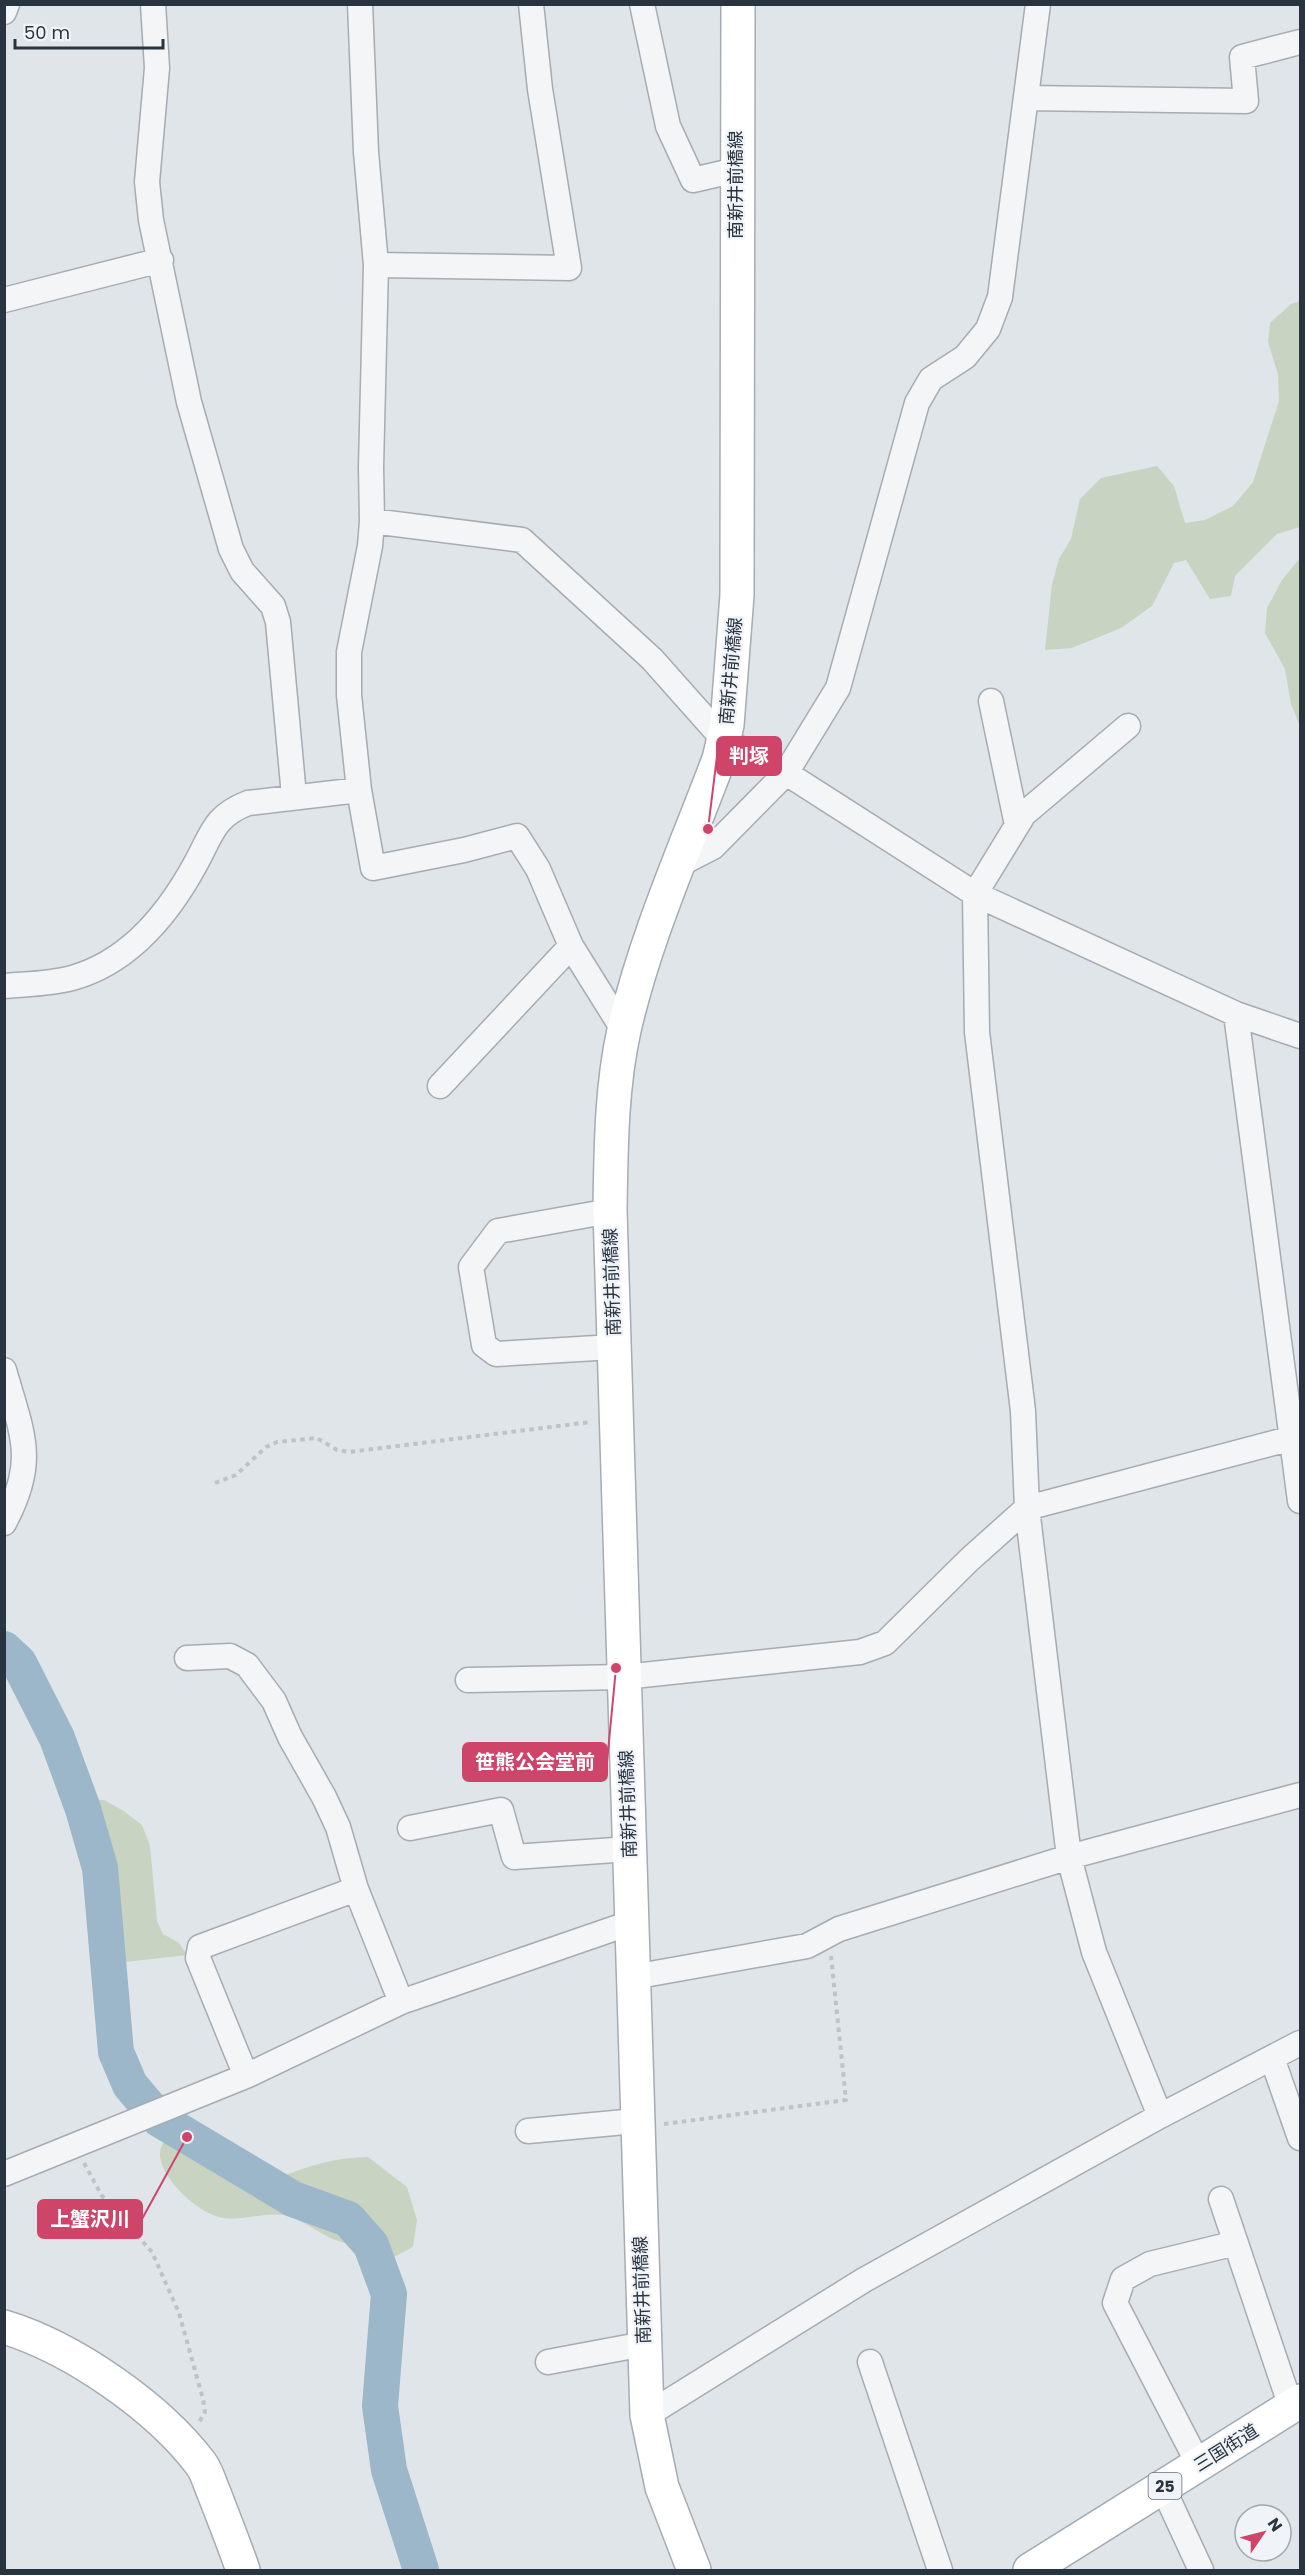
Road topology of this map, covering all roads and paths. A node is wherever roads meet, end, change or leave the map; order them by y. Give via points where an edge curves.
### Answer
1 (7, 4) edge
2 (153, 4) edge
3 (360, 4) edge
4 (531, 4) edge
5 (642, 4) edge
6 (738, 4) edge
7 (1038, 4) edge
8 (4, 12) edge
9 (1300, 42) edge
10 (1026, 98) junction
11 (736, 170) junction
12 (161, 260) junction
13 (376, 264) junction
14 (4, 300) edge
15 (372, 521) junction
16 (991, 701) dead end
17 (1128, 726) dead end
18 (724, 740) junction
19 (786, 772) junction
20 (359, 789) junction
21 (294, 796) junction
22 (1017, 825) junction
23 (680, 864) junction
24 (975, 894) junction
25 (572, 946) junction
26 (4, 986) edge
27 (1236, 1014) junction
28 (624, 1031) junction
29 (1300, 1036) edge
30 (440, 1086) dead end
31 (609, 1211) junction
32 (613, 1347) junction
33 (4, 1370) edge
34 (11, 1418) edge
35 (616, 1419) junction
36 (1296, 1436) edge
37 (215, 1484) dead end
38 (1300, 1501) edge
39 (1027, 1508) junction
40 (4, 1523) edge
41 (187, 1658) dead end
42 (624, 1677) junction
43 (468, 1680) dead end
44 (1300, 1795) edge
45 (410, 1828) dead end
46 (629, 1849) junction
47 (1069, 1857) junction
48 (356, 1889) junction
49 (633, 1922) junction
50 (829, 1934) junction
51 (633, 1977) junction
52 (401, 2002) junction
53 (1300, 2043) edge
54 (1272, 2058) junction
55 (246, 2076) junction
56 (1160, 2116) junction
57 (636, 2124) junction
58 (528, 2131) dead end
59 (1300, 2138) edge
60 (79, 2144) junction
61 (4, 2174) edge
62 (1221, 2199) dead end
63 (1236, 2243) junction
64 (4, 2327) edge
65 (644, 2344) junction
66 (548, 2362) dead end
67 (870, 2362) dead end
68 (1296, 2404) edge
69 (647, 2415) junction
70 (182, 2442) junction
71 (1199, 2465) junction
72 (1162, 2488) junction
73 (243, 2571) edge
74 (694, 2571) edge
75 (940, 2571) edge
76 (1030, 2571) edge
77 (1201, 2571) edge

1 - 8 street
2 - 12 street via 157,68 147,182
3 - 13 street via 366,152
4 - 13 street via 541,100 569,268
5 - 11 street via 668,126 693,180
6 - 11 main road, 南新井前橋線
7 - 10 street
9 - 10 street via 1242,57 1246,101
10 - 19 street via 1000,297 987,329 965,357 931,379 917,403 838,688
11 - 18 main road, 南新井前橋線 via 737,595
12 - 14 street
12 - 21 street via 189,402 231,549 242,571 273,606 278,622
13 - 15 street
15 - 18 street via 522,540 652,659
15 - 20 street via 349,652 349,695
16 - 22 street
17 - 22 street via 1024,814
18 - 19 street
18 - 23 main road, 南新井前橋線
19 - 23 street via 714,847
19 - 24 street
20 - 21 street
20 - 25 street via 373,868 517,836 544,881
21 - 26 street via 231,810 212,831 177,897 155,925 103,966 74,978
22 - 24 street
23 - 28 main road, 南新井前橋線
24 - 27 street
24 - 39 street via 977,1032 1023,1411
25 - 28 street
25 - 30 street
27 - 29 street
27 - 36 street
28 - 31 main road, 南新井前橋線 via 612,1112
31 - 32 main road, 南新井前橋線
31 - 32 street via 498,1231 471,1268 484,1345 496,1354
32 - 35 main road, 南新井前橋線
33 - 34 street
34 - 40 street via 24,1443 25,1460 20,1489
35 - 37 path via 349,1452 317,1438 277,1442 266,1447 236,1475
35 - 42 main road, 南新井前橋線
36 - 38 street
36 - 39 street
39 - 42 street via 885,1643 860,1652
39 - 47 street
41 - 48 street via 230,1656 247,1665 267,1692 338,1827
42 - 43 street
42 - 46 main road, 南新井前橋線
44 - 47 street
45 - 46 street via 501,1810 514,1857
46 - 49 main road, 南新井前橋線
47 - 50 street
47 - 56 street via 1094,1952
48 - 52 street
48 - 55 street via 200,1947 198,1958
49 - 51 main road, 南新井前橋線
49 - 52 street
50 - 51 street via 807,1946
50 - 57 path via 846,2100
51 - 57 main road, 南新井前橋線
52 - 55 street
53 - 54 street
54 - 56 street
54 - 59 street
55 - 60 street
56 - 69 street via 864,2280
57 - 58 street
57 - 65 main road, 南新井前橋線
60 - 61 street
60 - 70 path via 85,2165 102,2196 152,2252 178,2313 205,2412
62 - 63 street
63 - 68 street
63 - 71 street via 1150,2264 1123,2279 1115,2303
64 - 70 main road via 21,2332 121,2387 156,2413
65 - 66 street
65 - 69 main road, 南新井前橋線
67 - 75 street
68 - 71 main road, 三国街道 / 25
69 - 74 main road, 南新井前橋線 via 662,2487
70 - 73 main road via 203,2466
71 - 72 main road, 三国街道 / 25
72 - 76 main road, 三国街道 / 25
72 - 77 street

